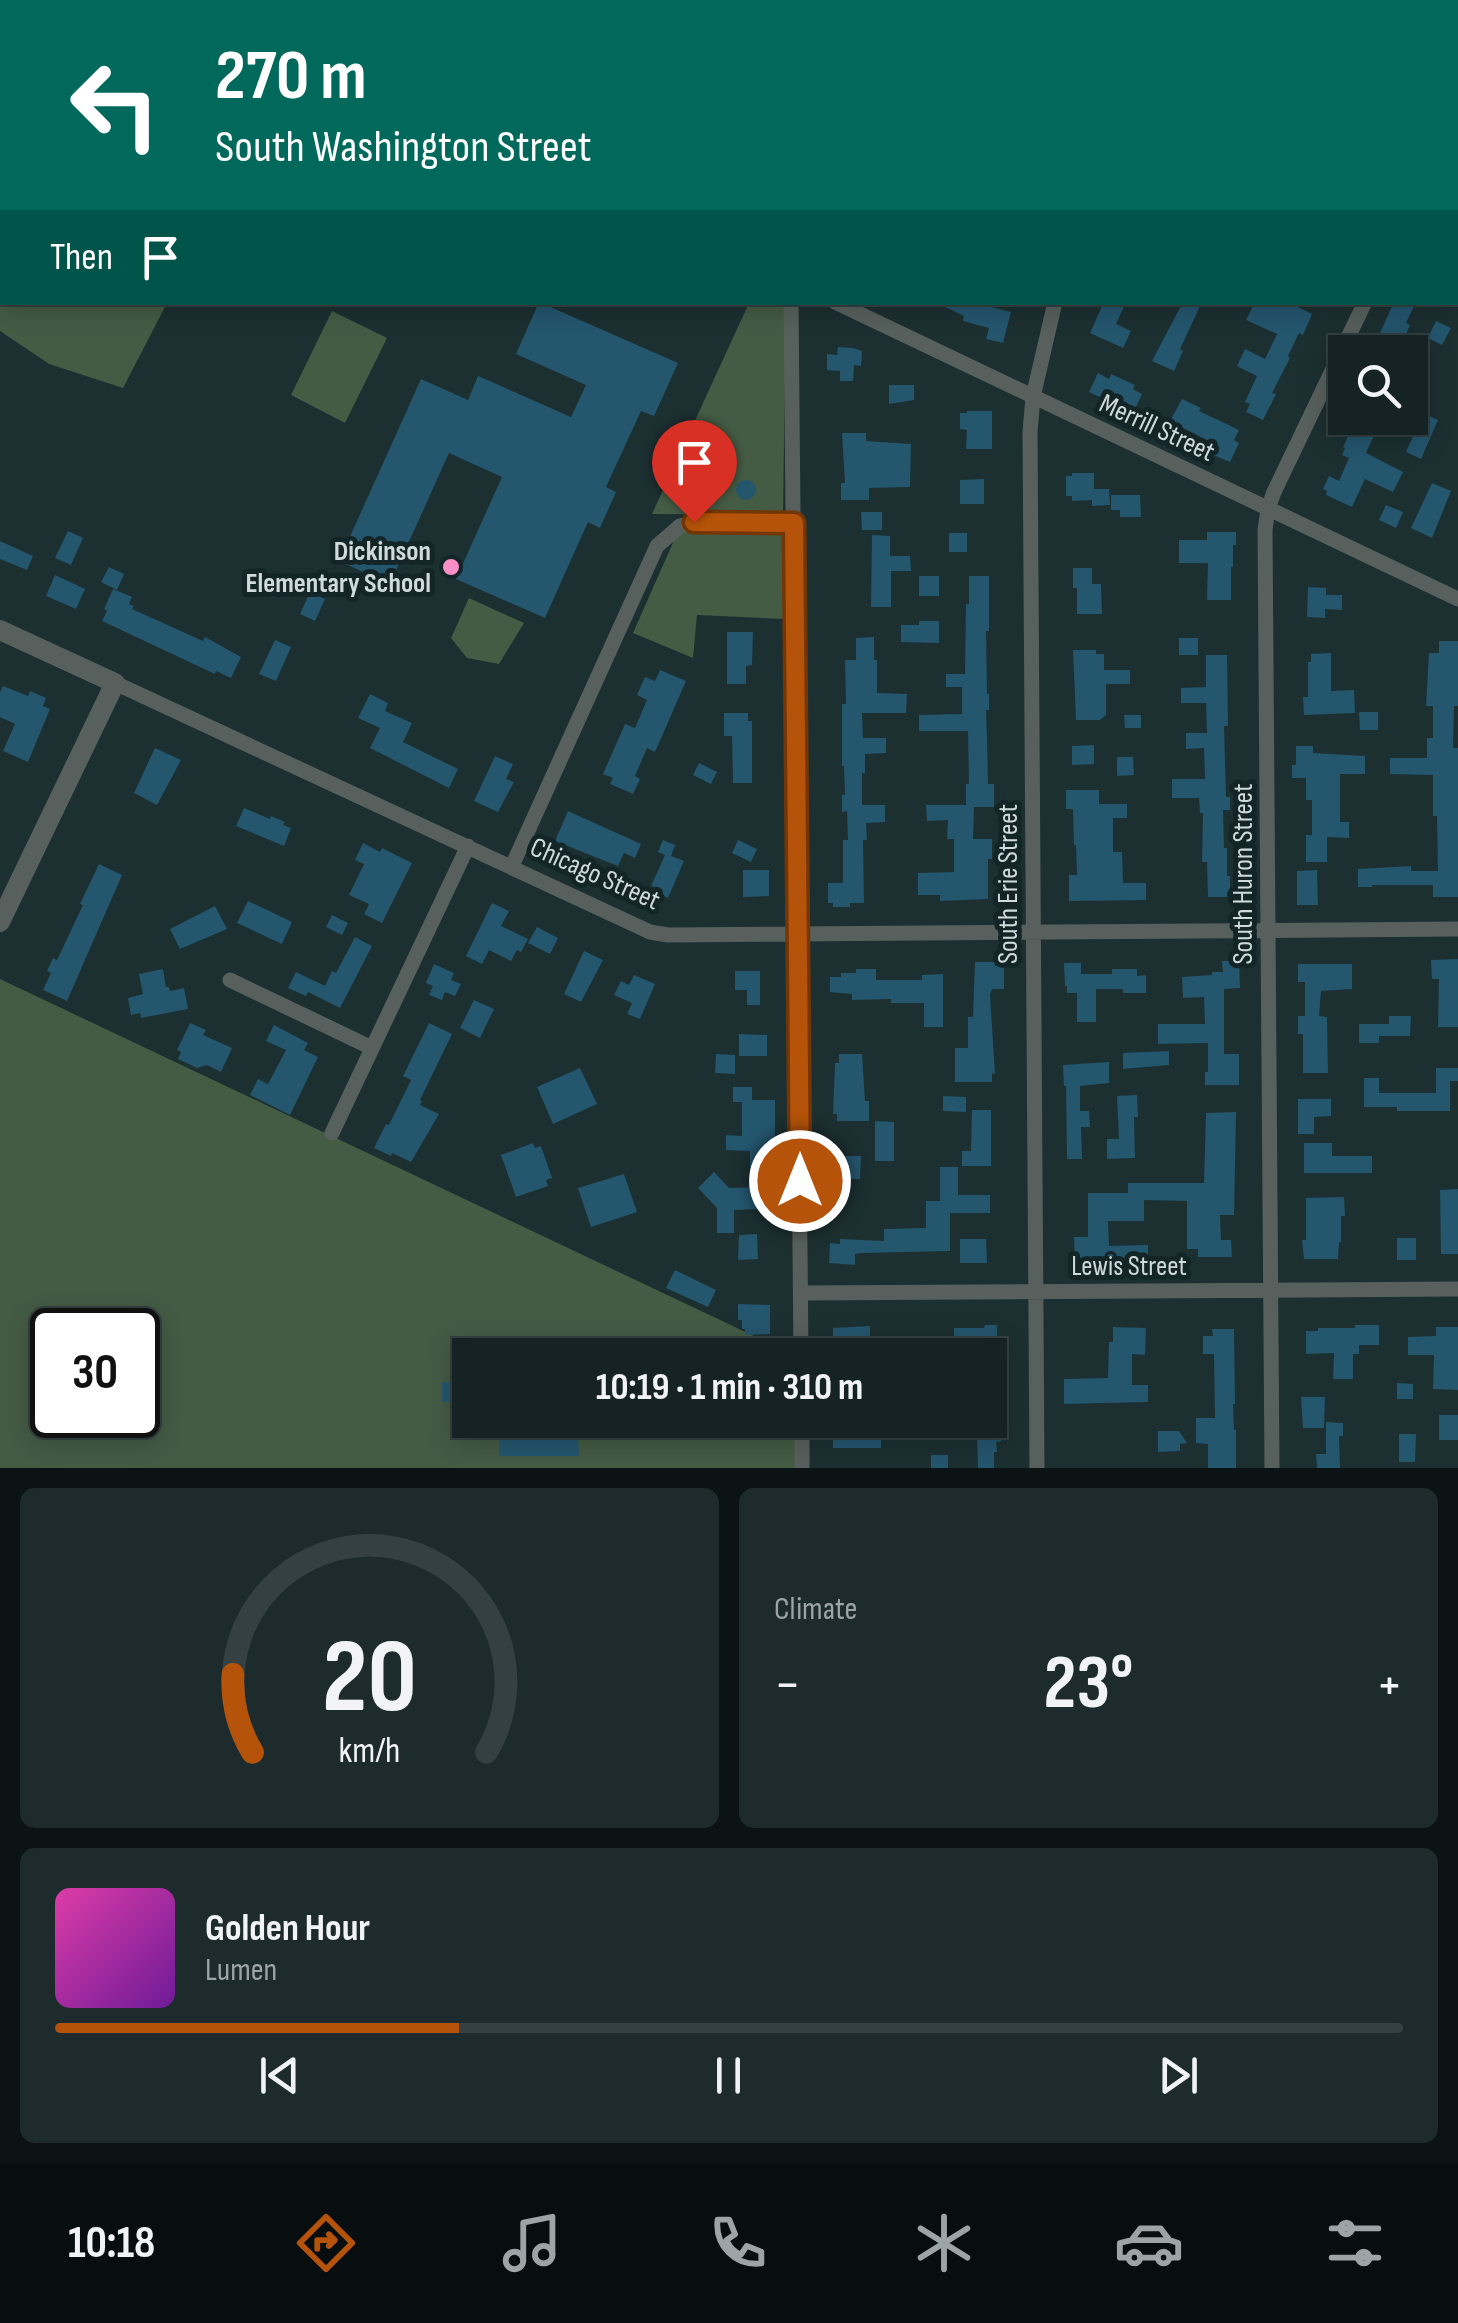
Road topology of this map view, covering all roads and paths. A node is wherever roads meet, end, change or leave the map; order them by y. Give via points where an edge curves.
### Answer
1 (792, 305) edge
2 (841, 305) edge
3 (1054, 305) edge
4 (1364, 305) edge
5 (1033, 396) junction
6 (1268, 508) junction
7 (794, 523) junction
8 (1458, 599) edge
9 (0, 630) edge
10 (114, 682) junction
11 (468, 846) junction
12 (512, 866) junction
13 (0, 922) edge
14 (1458, 929) edge
15 (1268, 930) junction
16 (1033, 932) junction
17 (799, 934) junction
18 (230, 980) dead end
19 (372, 1048) junction
20 (332, 1134) dead end
21 (1458, 1288) edge
22 (1270, 1290) junction
23 (1036, 1292) junction
24 (801, 1293) junction
25 (802, 1338) edge
26 (802, 1438) edge
27 (802, 1468) edge
28 (1037, 1468) edge
29 (1272, 1468) edge

1 - 7 street
2 - 5 street, Merrill Street
3 - 5 street, South Erie Street
4 - 6 street, South Huron Street
5 - 6 street, Merrill Street
5 - 16 street, South Erie Street
6 - 8 street, Merrill Street
6 - 15 street, South Huron Street
7 - 12 street via 694,522 657,546
7 - 17 street
9 - 10 street, Chicago Street
10 - 11 street, Chicago Street
10 - 13 street
11 - 12 street, Chicago Street
11 - 19 street
12 - 17 street, Chicago Street via 650,932
14 - 15 street, Chicago Street
15 - 16 street, Chicago Street
15 - 22 street, South Huron Street
16 - 17 street, Chicago Street
16 - 23 street, South Erie Street
17 - 24 street
18 - 19 street
19 - 20 street
21 - 22 street, Lewis Street
22 - 23 street, Lewis Street
22 - 29 street, South Huron Street
23 - 24 street, Lewis Street
23 - 28 street, South Erie Street
24 - 25 street
26 - 27 street

